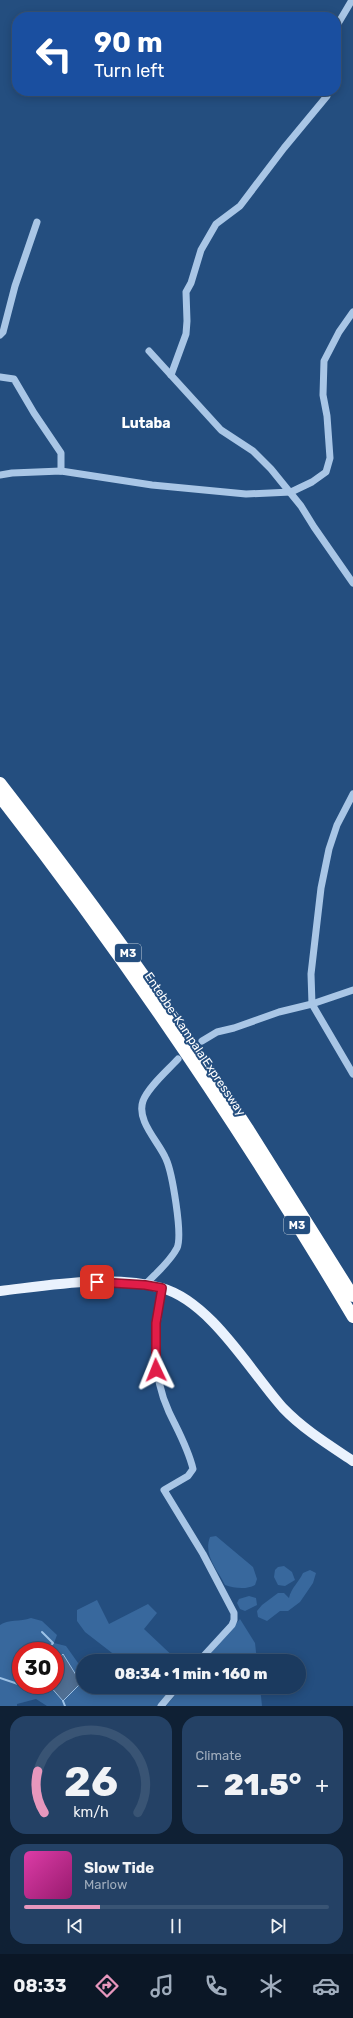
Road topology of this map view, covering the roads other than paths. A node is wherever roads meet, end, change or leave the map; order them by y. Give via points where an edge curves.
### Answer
1 (352, 0) edge
2 (341, 19) edge
3 (327, 96) edge
4 (37, 222) dead end
5 (353, 312) edge
6 (0, 335) edge
7 (149, 351) dead end
8 (172, 375) junction
9 (0, 377) edge
10 (61, 471) junction
11 (0, 475) edge
12 (291, 492) junction
13 (353, 583) edge
14 (0, 783) edge
15 (353, 794) edge
16 (0, 797) edge
17 (353, 990) edge
18 (312, 1004) junction
19 (202, 1041) dead end
20 (178, 1059) dead end
21 (353, 1074) edge
22 (145, 1285) junction
23 (162, 1288) junction
24 (0, 1292) edge
25 (353, 1296) edge
26 (353, 1317) edge
27 (353, 1461) edge
28 (205, 1654) edge
29 (171, 1694) edge
30 (161, 1706) edge

1 - 2 street
3 - 8 street via 240,206 216,224 201,250 186,292 186,334
4 - 6 street
5 - 12 street via 324,361 323,395 328,434 328,468 322,476
7 - 8 street
8 - 12 street via 221,430 253,451
9 - 10 street via 14,379 61,453
10 - 11 street
10 - 12 street via 152,485 246,494
12 - 13 street
14 - 25 highway, Entebbe-Kampala Expressway / M3 via 130,956 247,1129
15 - 18 street via 337,824 321,888 311,963
16 - 26 highway, Entebbe-Kampala Expressway / M3 via 171,1030 272,1185
17 - 18 street
18 - 19 street via 217,1032
18 - 21 street
20 - 22 street via 143,1101 142,1109 146,1123 166,1157 171,1171 178,1227 177,1248
22 - 23 main road
22 - 24 main road via 86,1282
23 - 27 main road via 178,1294 204,1314 283,1407 310,1431
23 - 28 street via 156,1323 156,1370 159,1387 190,1454 193,1469 188,1476 164,1490 203,1554 234,1613 232,1625
29 - 30 street

